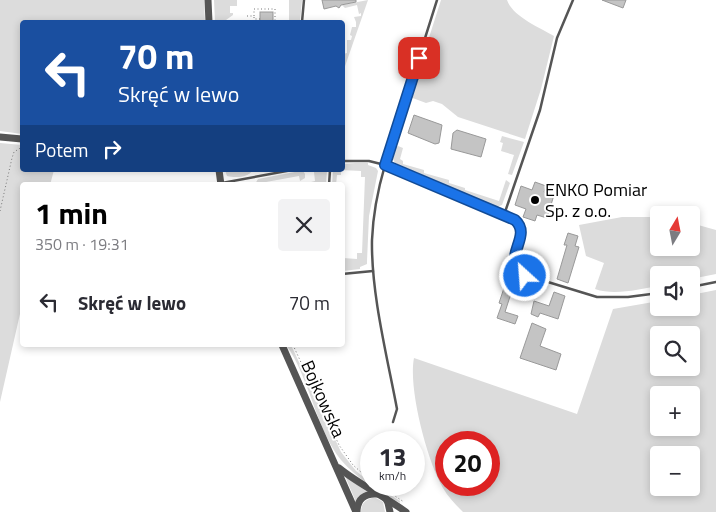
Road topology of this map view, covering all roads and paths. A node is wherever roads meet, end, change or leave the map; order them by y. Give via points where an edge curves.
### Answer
1 (208, 0) edge
2 (304, 0) edge
3 (437, 0) edge
4 (573, 0) edge
5 (247, 16) dead end
6 (254, 16) junction
7 (260, 19) dead end
8 (209, 20) edge
9 (274, 20) edge
10 (302, 20) edge
11 (0, 137) edge
12 (20, 139) edge
13 (20, 148) edge
14 (345, 161) edge
15 (385, 165) junction
16 (282, 172) edge
17 (231, 182) edge
18 (0, 211) edge
19 (504, 215) junction
20 (373, 271) junction
21 (345, 274) edge
22 (716, 282) edge
23 (700, 285) edge
24 (650, 294) edge
25 (283, 347) edge
26 (294, 347) edge
27 (393, 422) dead end
28 (337, 466) junction
29 (360, 471) edge
30 (360, 484) edge
31 (364, 496) edge
32 (381, 496) edge
33 (395, 496) edge
34 (386, 499) junction
35 (404, 509) edge
36 (357, 512) edge
37 (390, 512) edge

1 - 8 street
2 - 10 lane
3 - 15 lane
4 - 19 lane via 558,38 540,110
5 - 6 path
6 - 7 path via 254,19
6 - 9 path via 254,9 275,9
11 - 12 street
13 - 18 path via 12,158
14 - 15 lane via 362,160
15 - 19 lane
15 - 20 lane via 373,220
16 - 17 lane
19 - 24 lane via 521,227 514,264 525,276 597,297
20 - 21 lane
20 - 27 lane via 397,409
22 - 23 lane
25 - 28 street, Bojkowska
26 - 29 path via 339,445
28 - 30 street, Bojkowska
28 - 36 street, Bojkowska
31 - 36 street via 358,503
32 - 34 street, Bojkowska
33 - 35 path via 403,501
34 - 35 street, Bojkowska
34 - 37 street

